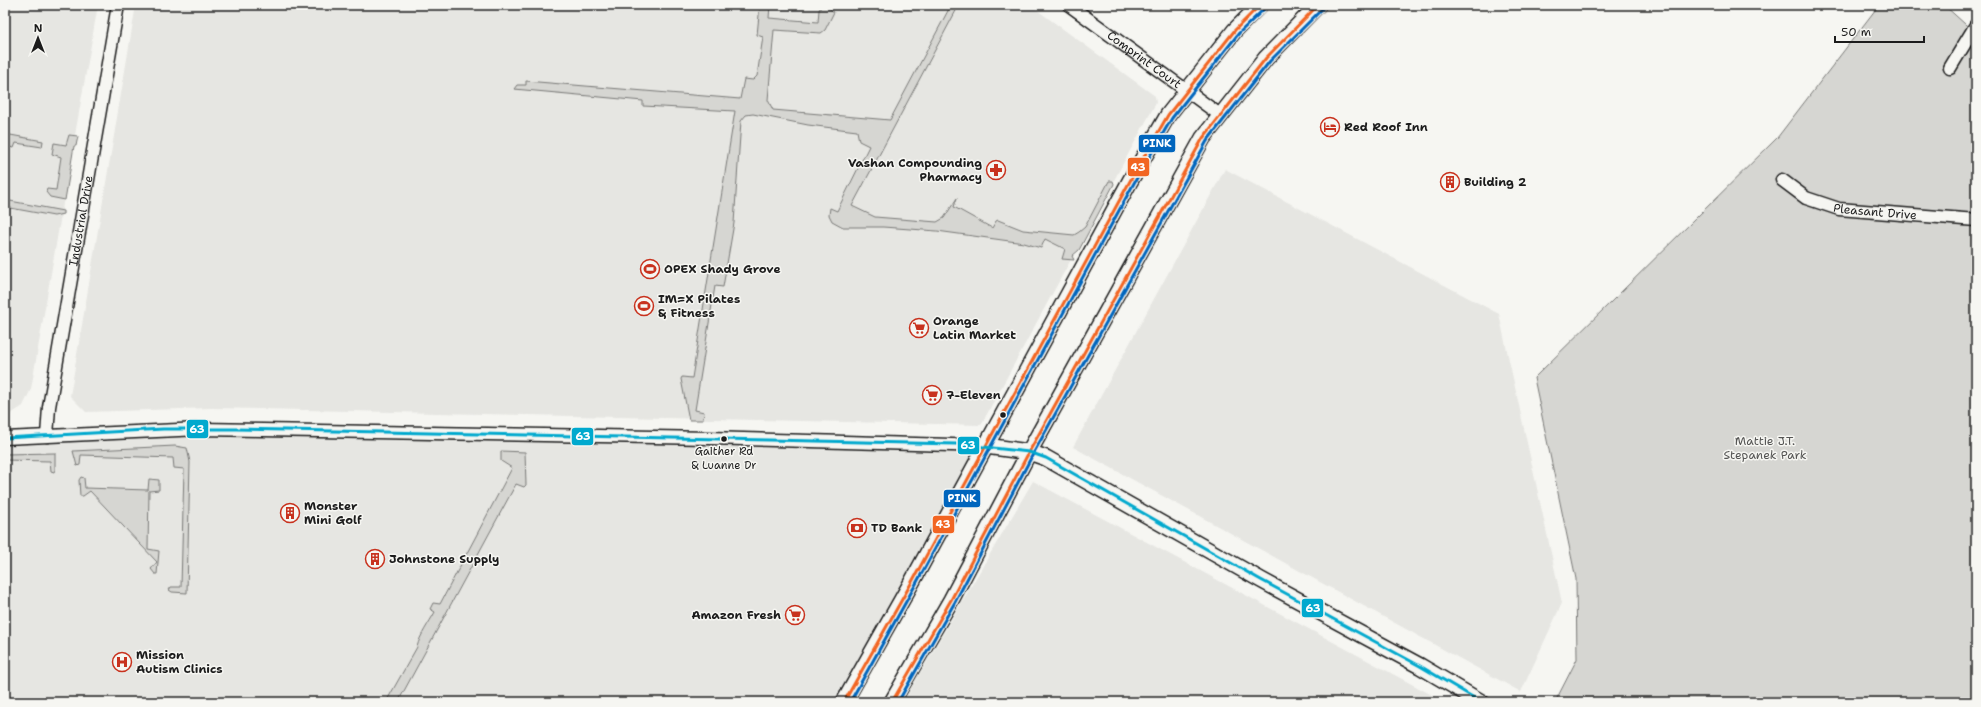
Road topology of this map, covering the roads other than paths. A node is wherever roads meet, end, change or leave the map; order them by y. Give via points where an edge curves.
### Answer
1 (118, 5) edge
2 (1069, 5) edge
3 (1260, 5) edge
4 (1318, 5) edge
5 (1974, 32) edge
6 (1950, 68) dead end
7 (1186, 89) junction
8 (1220, 115) junction
9 (1782, 180) dead end
10 (1976, 220) edge
11 (46, 436) junction
12 (5, 438) edge
13 (986, 446) junction
14 (1029, 452) junction
15 (844, 702) edge
16 (892, 702) edge
17 (1481, 702) edge

1 - 11 street, Industrial Drive
2 - 7 street, Comprint Court
3 - 7 main road via 1235,30
4 - 8 main road via 1266,58
5 - 6 street
7 - 8 street, Comprint Court
7 - 13 main road via 1142,159
8 - 14 main road via 1179,179
9 - 10 street, Pleasant Drive via 1806,198 1839,209
11 - 12 street
11 - 13 street via 164,429 222,429
13 - 14 main road
13 - 15 main road
14 - 16 main road via 951,600
14 - 17 main road via 1072,472

